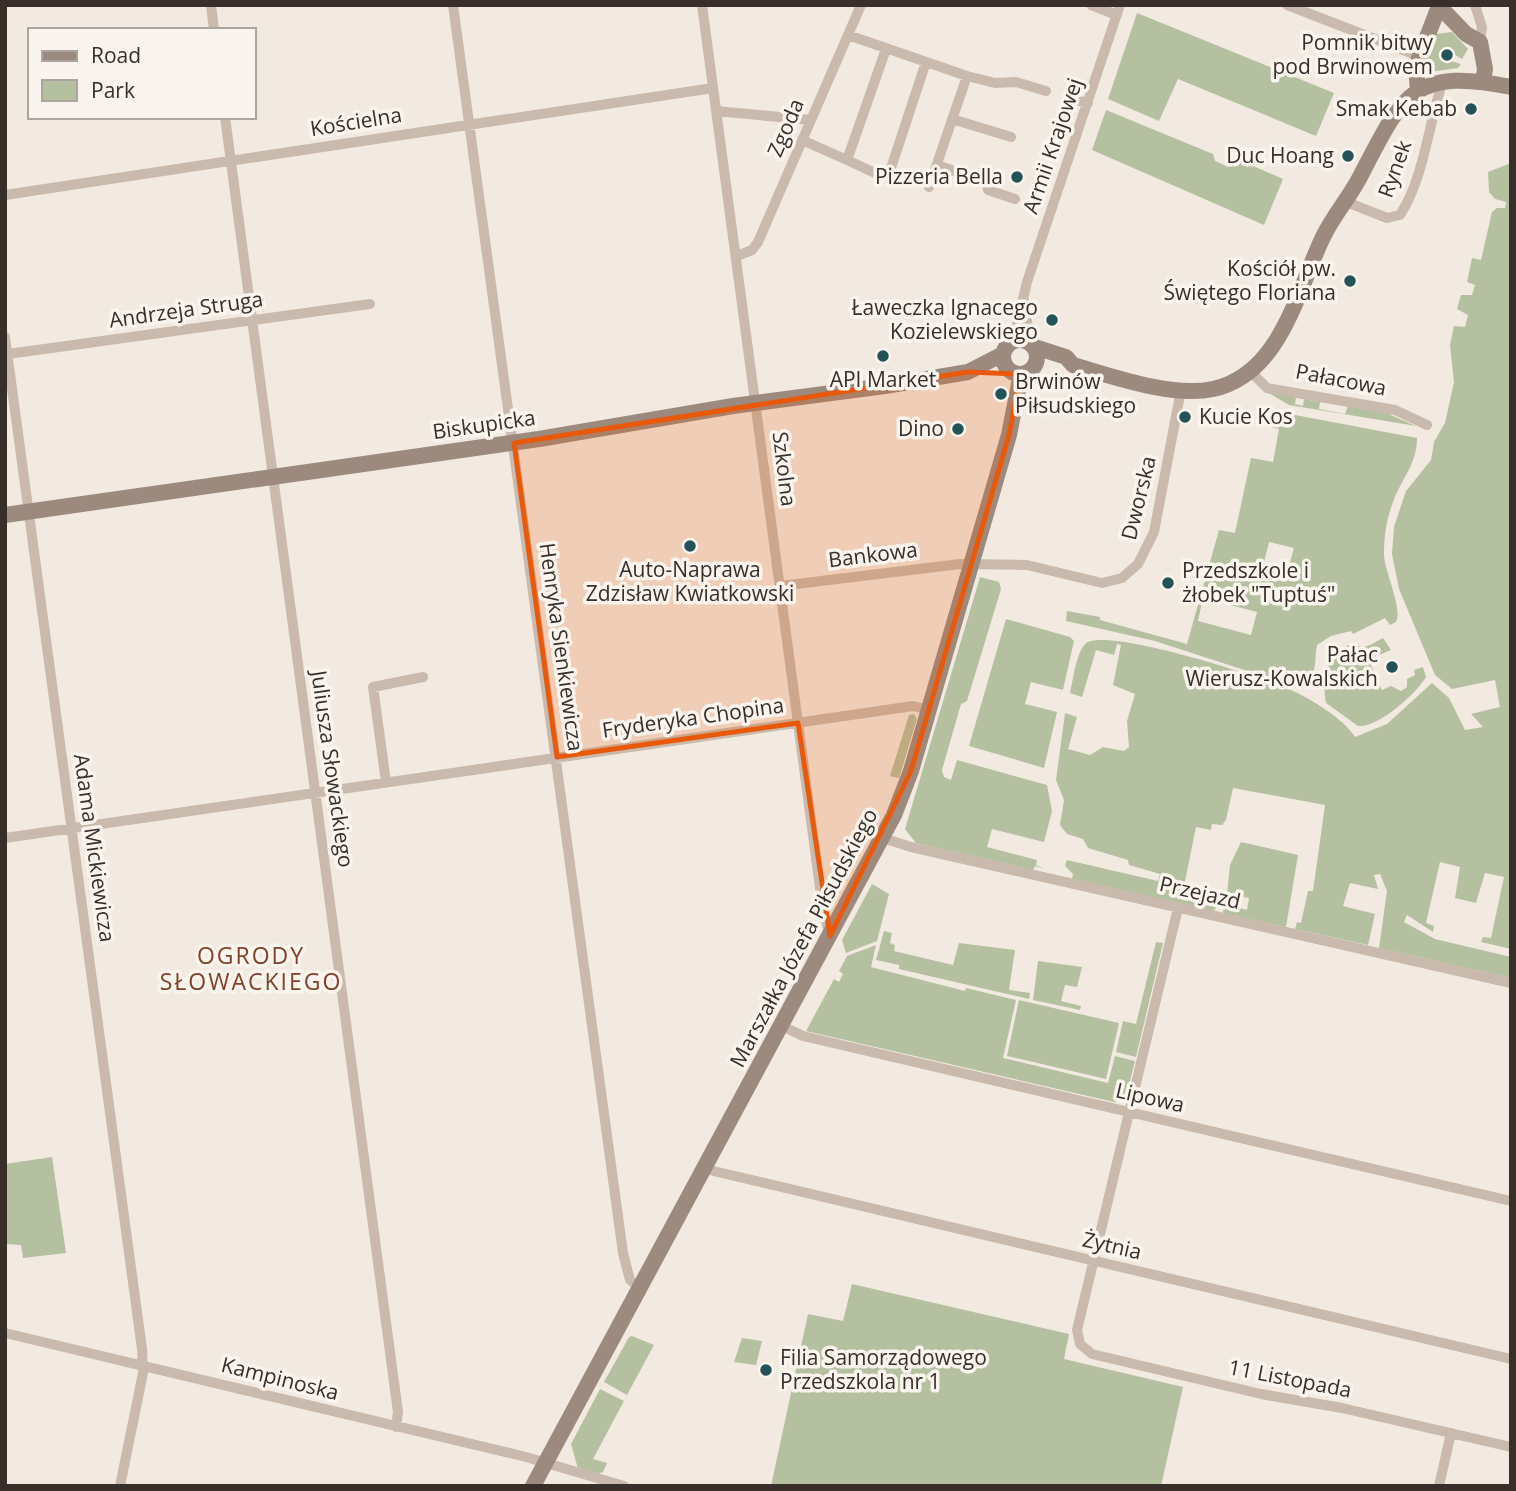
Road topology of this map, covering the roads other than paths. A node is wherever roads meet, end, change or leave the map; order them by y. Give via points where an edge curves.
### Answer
1 (211, 5) edge
2 (453, 5) edge
3 (702, 5) edge
4 (861, 5) edge
5 (1091, 5) edge
6 (1287, 5) edge
7 (1475, 5) edge
8 (1439, 6) edge
9 (1118, 10) edge
10 (214, 28) edge
11 (848, 36) junction
12 (1480, 42) junction
13 (886, 48) junction
14 (1419, 56) junction
15 (926, 62) junction
16 (967, 75) junction
17 (1443, 81) junction
18 (1483, 81) junction
19 (1511, 87) edge
20 (713, 88) junction
21 (1046, 91) dead end
22 (1418, 91) junction
23 (1067, 98) dead end
24 (1088, 103) junction
25 (716, 111) junction
26 (225, 119) edge
27 (952, 119) junction
28 (811, 120) junction
29 (470, 125) junction
30 (1011, 137) dead end
31 (802, 139) junction
32 (231, 160) junction
33 (847, 160) junction
34 (937, 165) junction
35 (875, 173) dead end
36 (889, 174) dead end
37 (929, 187) dead end
38 (5, 195) edge
39 (1015, 199) dead end
40 (1344, 201) junction
41 (737, 256) junction
42 (1024, 300) junction
43 (370, 304) dead end
44 (250, 321) junction
45 (5, 337) edge
46 (1032, 345) junction
47 (1008, 347) junction
48 (8, 354) junction
49 (1073, 365) junction
50 (1022, 371) junction
51 (968, 372) junction
52 (1251, 372) junction
53 (1226, 386) joint
54 (1181, 390) junction
55 (756, 403) junction
56 (1427, 425) dead end
57 (514, 443) junction
58 (274, 477) junction
59 (29, 512) junction
60 (5, 515) edge
61 (971, 565) junction
62 (780, 586) junction
63 (423, 677) dead end
64 (929, 710) junction
65 (798, 723) junction
66 (557, 757) junction
67 (386, 782) junction
68 (316, 792) junction
69 (72, 828) junction
70 (5, 838) edge
71 (883, 838) junction
72 (1178, 908) junction
73 (830, 936) junction
74 (1511, 983) edge
75 (782, 1026) junction
76 (1129, 1113) junction
77 (705, 1170) junction
78 (1511, 1201) edge
79 (1094, 1262) junction
80 (641, 1288) junction
81 (5, 1332) edge
82 (1511, 1359) edge
83 (143, 1365) junction
84 (396, 1427) junction
85 (1451, 1433) junction
86 (1511, 1447) edge
87 (546, 1463) junction
88 (120, 1486) edge
89 (533, 1486) edge
90 (624, 1486) edge
91 (1439, 1486) edge

1 - 10 street
2 - 29 street, Henryka Sienkiewicza
3 - 20 street, Szkolna
4 - 11 street, Zgoda
5 - 9 street
6 - 14 street
7 - 12 street
8 - 12 main road
8 - 14 main road
9 - 24 street, Armii Krajowej
11 - 13 street
11 - 28 street, Zgoda
12 - 18 main road
13 - 15 street
13 - 33 street
14 - 22 main road via 1415,72
15 - 16 street
15 - 36 street
16 - 21 street
16 - 27 street
17 - 18 main road, Rynek
17 - 22 main road, Rynek
17 - 40 street, Rynek via 1432,127 1400,215 1390,218
18 - 19 main road
20 - 25 street, Szkolna
20 - 29 street, Kościelna
22 - 40 main road, Rynek via 1395,112
23 - 24 street
24 - 42 street, Armii Krajowej
25 - 28 street
25 - 41 street, Szkolna
26 - 32 street, Juliusza Słowackiego
27 - 30 street
27 - 34 street
28 - 31 street, Zgoda
29 - 32 street, Kościelna
29 - 57 street, Henryka Sienkiewicza
31 - 33 street
31 - 41 street, Zgoda via 758,242
32 - 38 street, Kościelna
32 - 44 street, Juliusza Słowackiego
33 - 35 street
34 - 37 street
34 - 39 street via 986,182 988,190
40 - 52 main road, Rynek via 1277,338
41 - 55 street, Szkolna
42 - 46 street, Armii Krajowej
42 - 47 street, Armii Krajowej
43 - 44 street, Andrzeja Struga
44 - 48 street, Andrzeja Struga
44 - 58 street, Juliusza Słowackiego
45 - 48 street, Adama Mickiewicza
46 - 47 main road, Biskupicka
46 - 49 main road, Biskupicka via 1066,357
46 - 50 main road, Marszałka Józefa Piłsudskiego via 1037,357
47 - 50 main road via 1005,365
47 - 51 main road, Biskupicka
48 - 59 street, Adama Mickiewicza
49 - 50 main road, Biskupicka
49 - 54 main road, Biskupicka
50 - 51 main road, Biskupicka via 977,376
50 - 61 main road, Marszałka Józefa Piłsudskiego
51 - 55 main road, Biskupicka
52 - 53 main road, Rynek
52 - 56 street, Pałacowa via 1267,388 1395,410
53 - 54 main road, Biskupicka
54 - 61 street, Dworska via 1154,532 1144,555 1128,574 1102,583 1027,565
55 - 57 main road, Biskupicka
55 - 62 street, Szkolna
57 - 58 main road, Biskupicka
57 - 66 street, Henryka Sienkiewicza
58 - 59 main road, Biskupicka
58 - 68 street, Juliusza Słowackiego
59 - 60 main road, Biskupicka
59 - 69 street, Adama Mickiewicza
61 - 62 street, Bankowa
61 - 64 main road, Marszałka Józefa Piłsudskiego
62 - 65 street, Szkolna
63 - 67 street via 373,687
64 - 65 street, Fryderyka Chopina via 913,706
64 - 71 main road, Marszałka Józefa Piłsudskiego via 911,771
65 - 66 street, Fryderyka Chopina
65 - 73 street, Szkolna
66 - 67 street, Fryderyka Chopina
66 - 80 street, Henryka Sienkiewicza via 623,1253 630,1280
67 - 68 street, Fryderyka Chopina
68 - 69 street, Fryderyka Chopina
68 - 84 street, Juliusza Słowackiego
69 - 70 street, Fryderyka Chopina
69 - 83 street, Adama Mickiewicza
71 - 72 street, Przejazd
71 - 73 main road, Marszałka Józefa Piłsudskiego
72 - 74 street, Przejazd
72 - 76 street
73 - 75 main road, Marszałka Józefa Piłsudskiego
75 - 76 street, Lipowa via 803,1037
75 - 77 main road, Marszałka Józefa Piłsudskiego
76 - 78 street, Lipowa
76 - 79 street
77 - 79 street, Żytnia
77 - 80 main road, Marszałka Józefa Piłsudskiego
79 - 82 street, Żytnia
79 - 85 street, 11 Listopada via 1077,1330 1080,1344 1092,1354
80 - 87 main road, Marszałka Józefa Piłsudskiego
81 - 83 street, Kampinoska
83 - 84 street, Kampinoska
83 - 88 street, Adama Mickiewicza
84 - 87 street, Kampinoska
85 - 86 street, 11 Listopada
85 - 91 street
87 - 89 main road, Marszałka Józefa Piłsudskiego
87 - 90 street, Kampinoska

